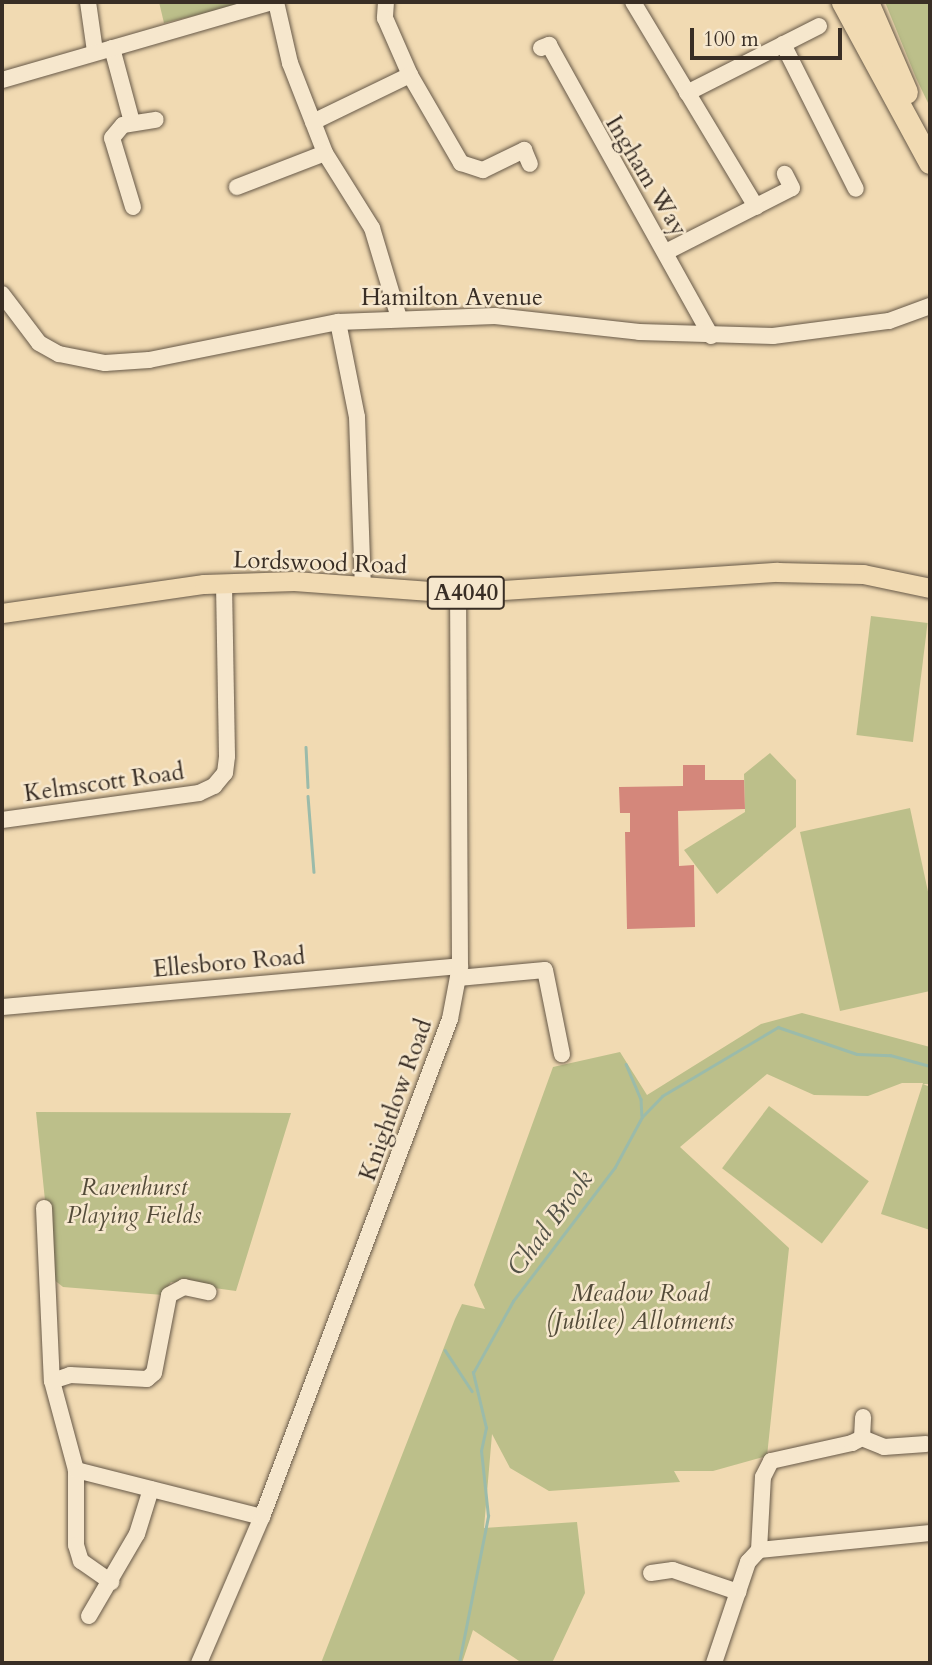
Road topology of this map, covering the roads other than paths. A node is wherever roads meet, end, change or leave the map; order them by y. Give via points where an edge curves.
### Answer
1 (88, 2) edge
2 (274, 2) edge
3 (386, 2) edge
4 (633, 2) edge
5 (843, 2) edge
6 (867, 2) edge
7 (819, 26) dead end
8 (783, 44) junction
9 (541, 48) dead end
10 (104, 49) junction
11 (410, 75) junction
12 (2, 80) edge
13 (687, 93) junction
14 (156, 120) dead end
15 (132, 122) junction
16 (313, 122) junction
17 (930, 141) edge
18 (325, 153) junction
19 (930, 162) edge
20 (530, 164) dead end
21 (785, 174) dead end
22 (243, 178) dead end
23 (856, 189) dead end
24 (133, 207) dead end
25 (757, 207) junction
26 (666, 253) junction
27 (2, 294) edge
28 (930, 306) edge
29 (399, 318) junction
30 (338, 322) junction
31 (711, 336) junction
32 (224, 583) junction
33 (363, 587) junction
34 (930, 588) edge
35 (458, 593) junction
36 (2, 612) edge
37 (2, 820) edge
38 (459, 972) junction
39 (2, 1007) edge
40 (562, 1054) dead end
41 (44, 1208) dead end
42 (208, 1292) dead end
43 (52, 1381) junction
44 (863, 1416) dead end
45 (862, 1437) junction
46 (926, 1444) dead end
47 (76, 1470) junction
48 (151, 1489) junction
49 (262, 1517) junction
50 (930, 1533) edge
51 (759, 1550) junction
52 (651, 1573) dead end
53 (111, 1581) junction
54 (738, 1592) junction
55 (89, 1616) dead end
56 (199, 1663) edge
57 (714, 1663) edge

1 - 10 street
2 - 10 street
2 - 16 street via 290,63
3 - 11 street via 385,18
4 - 13 street
5 - 19 highway
6 - 17 highway
7 - 8 street
8 - 13 street
8 - 23 street
9 - 26 street, Ingham Way via 549,45
10 - 12 street
10 - 15 street
11 - 16 street
11 - 20 street via 461,163 483,170 524,150
13 - 25 street
14 - 15 street
15 - 24 street via 112,138 111,147
16 - 18 street
18 - 22 street
18 - 29 street via 372,228
21 - 25 street via 792,187
25 - 26 street
26 - 31 street, Ingham Way
27 - 30 street, Hamilton Avenue via 39,343 59,354 105,363 149,360
28 - 31 street, Hamilton Avenue via 889,321 832,330
29 - 30 street, Hamilton Avenue
29 - 31 street, Hamilton Avenue via 495,316
30 - 33 street via 357,417
32 - 33 main road, Lordswood Road / A4040 via 293,581
32 - 36 main road, Lordswood Road / A4040
32 - 37 street, Kelmscott Road via 227,756 225,774 214,786 199,793
33 - 35 main road, Lordswood Road / A4040
34 - 35 main road, Lordswood Road / A4040 via 863,574 777,572
35 - 38 street, Knightlow Road
38 - 39 street, Ellesboro Road
38 - 40 street, Ellesboro Road via 551,968
38 - 49 street, Knightlow Road via 440,1058
41 - 43 street
42 - 43 street via 184,1287 169,1295 155,1373 147,1379 70,1375
43 - 47 street
44 - 45 street
45 - 46 street via 884,1447
45 - 51 street via 816,1455 787,1455 771,1461 763,1477
47 - 48 street
47 - 53 street via 81,1562
48 - 49 street
48 - 53 street via 136,1534
49 - 56 street, Knightlow Road
50 - 51 street
51 - 54 street via 748,1562
52 - 54 street via 673,1570
53 - 55 street
54 - 57 street

